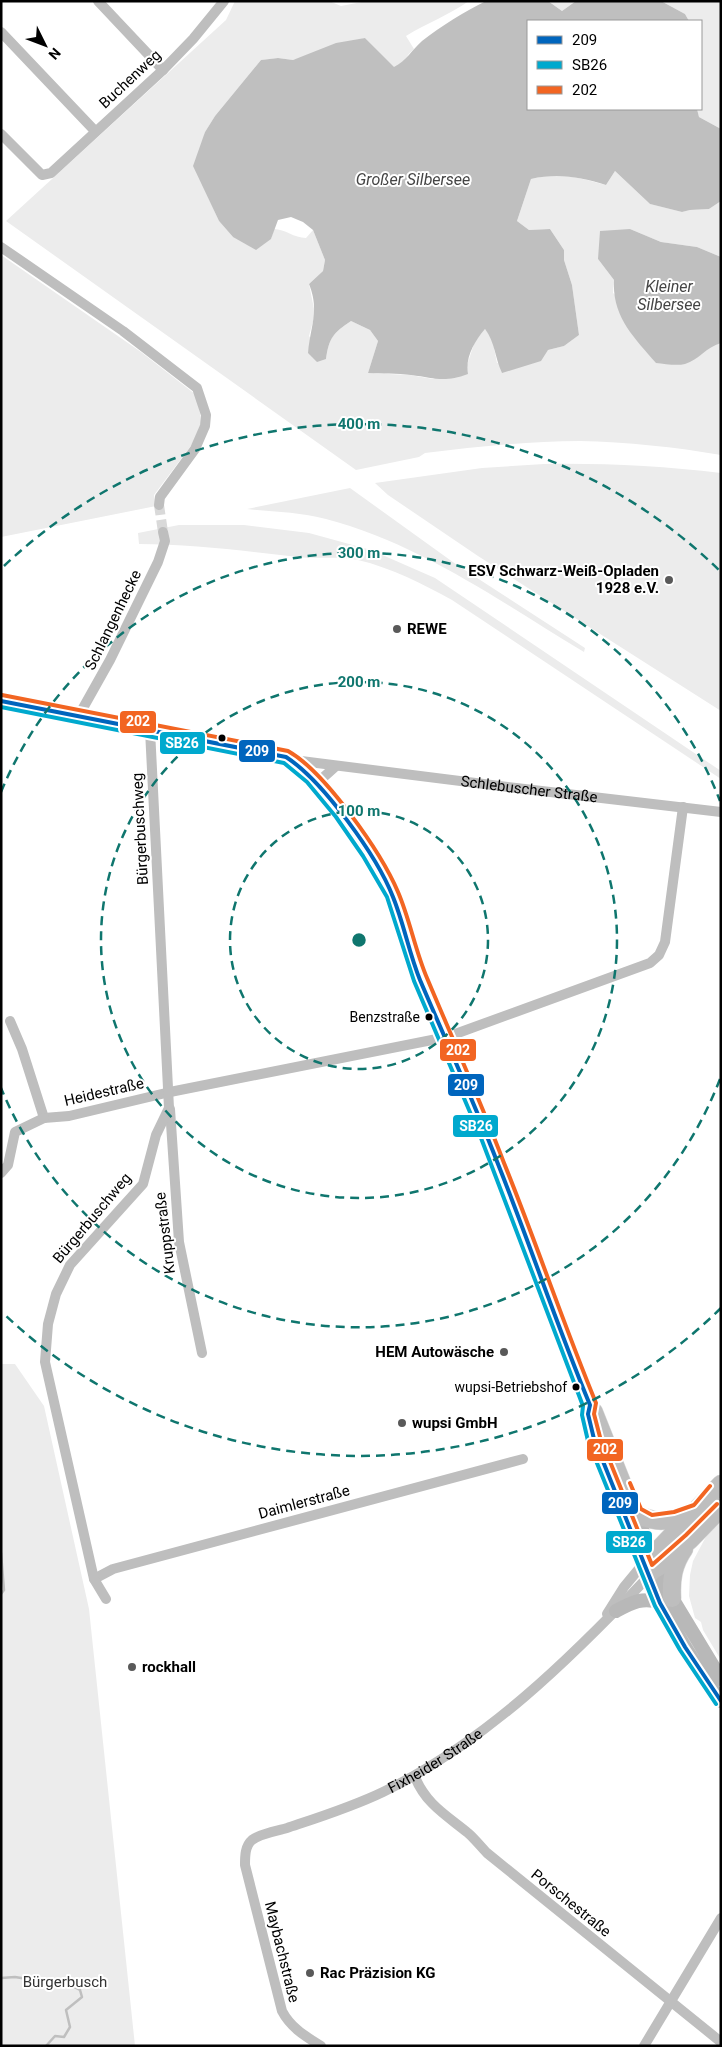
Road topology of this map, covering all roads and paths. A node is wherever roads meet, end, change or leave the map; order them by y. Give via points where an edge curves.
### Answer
1 (98, 1) edge
2 (224, 1) edge
3 (1, 32) edge
4 (163, 70) junction
5 (95, 131) junction
6 (1, 134) edge
7 (1, 248) edge
8 (158, 505) tunnel mouth
9 (163, 532) tunnel mouth
10 (1, 701) edge
11 (78, 717) junction
12 (150, 730) junction
13 (293, 760) junction
14 (336, 766) junction
15 (317, 783) junction
16 (683, 807) junction
17 (721, 812) edge
18 (10, 1021) dead end
19 (447, 1037) junction
20 (170, 1092) junction
21 (170, 1108) junction
22 (44, 1118) junction
23 (1, 1173) edge
24 (202, 1353) dead end
25 (590, 1405) junction
26 (523, 1458) dead end
27 (721, 1484) edge
28 (721, 1508) edge
29 (698, 1510) junction
30 (636, 1514) junction
31 (690, 1540) junction
32 (650, 1562) junction
33 (94, 1579) junction
34 (106, 1599) dead end
35 (666, 1601) junction
36 (616, 1611) junction
37 (597, 1629) junction
38 (721, 1679) edge
39 (721, 1701) edge
40 (414, 1777) junction
41 (247, 1848) joint
42 (721, 1918) edge
43 (670, 2002) junction
44 (721, 2042) edge
45 (321, 2046) edge
46 (644, 2046) edge

1 - 4 street
2 - 4 street, Buchenweg
3 - 5 street
4 - 5 street, Buchenweg
5 - 6 street, Buchenweg via 51,173 42,175
7 - 8 street via 123,331 197,388 206,415 205,426
9 - 11 street, Schlangenhecke via 165,541 158,562
10 - 11 main road, Schlebuscher Straße
11 - 12 main road, Schlebuscher Straße
12 - 13 main road, Schlebuscher Straße
12 - 20 street, Bürgerbuschweg
13 - 14 street, Schlebuscher Straße
13 - 15 main road
14 - 15 street
14 - 16 street, Schlebuscher Straße
15 - 19 main road via 388,885 413,961
16 - 17 street, Schlebuscher Straße
16 - 19 street via 665,942 657,958
18 - 22 street
19 - 20 street
19 - 25 main road
20 - 21 street, Bürgerbuschweg
20 - 22 street, Heidestraße via 69,1116
21 - 24 street, Kruppstraße via 179,1242
21 - 33 street, Bürgerbuschweg via 156,1135 143,1184 70,1265 56,1294 48,1324 46,1362
22 - 23 street, Heidestraße via 15,1132 8,1165
25 - 30 main road
25 - 32 main road via 588,1414 594,1439
26 - 33 street, Daimlerstraße via 113,1570
27 - 29 highway, Fixheider Straße
28 - 31 highway, Fixheider Straße
29 - 30 highway via 664,1521 651,1521
29 - 32 highway, Fixheider Straße
30 - 32 main road
31 - 32 highway, Fixheider Straße
31 - 35 highway via 674,1568
32 - 35 main road
32 - 36 street, Fixheider Straße
32 - 37 street, Fixheider Straße via 624,1587
33 - 34 street, Bürgerbuschweg
35 - 36 main road via 633,1602
35 - 38 main road
35 - 39 main road via 684,1647
36 - 37 street, Fixheider Straße
37 - 40 street, Fixheider Straße via 522,1699 476,1736
40 - 41 street, Fixheider Straße via 336,1812 255,1838
40 - 43 street, Porschestraße via 431,1804
41 - 45 street, Maybachstraße via 245,1865 282,2011 298,2032
42 - 43 street
43 - 44 street, Porschestraße
43 - 46 street

